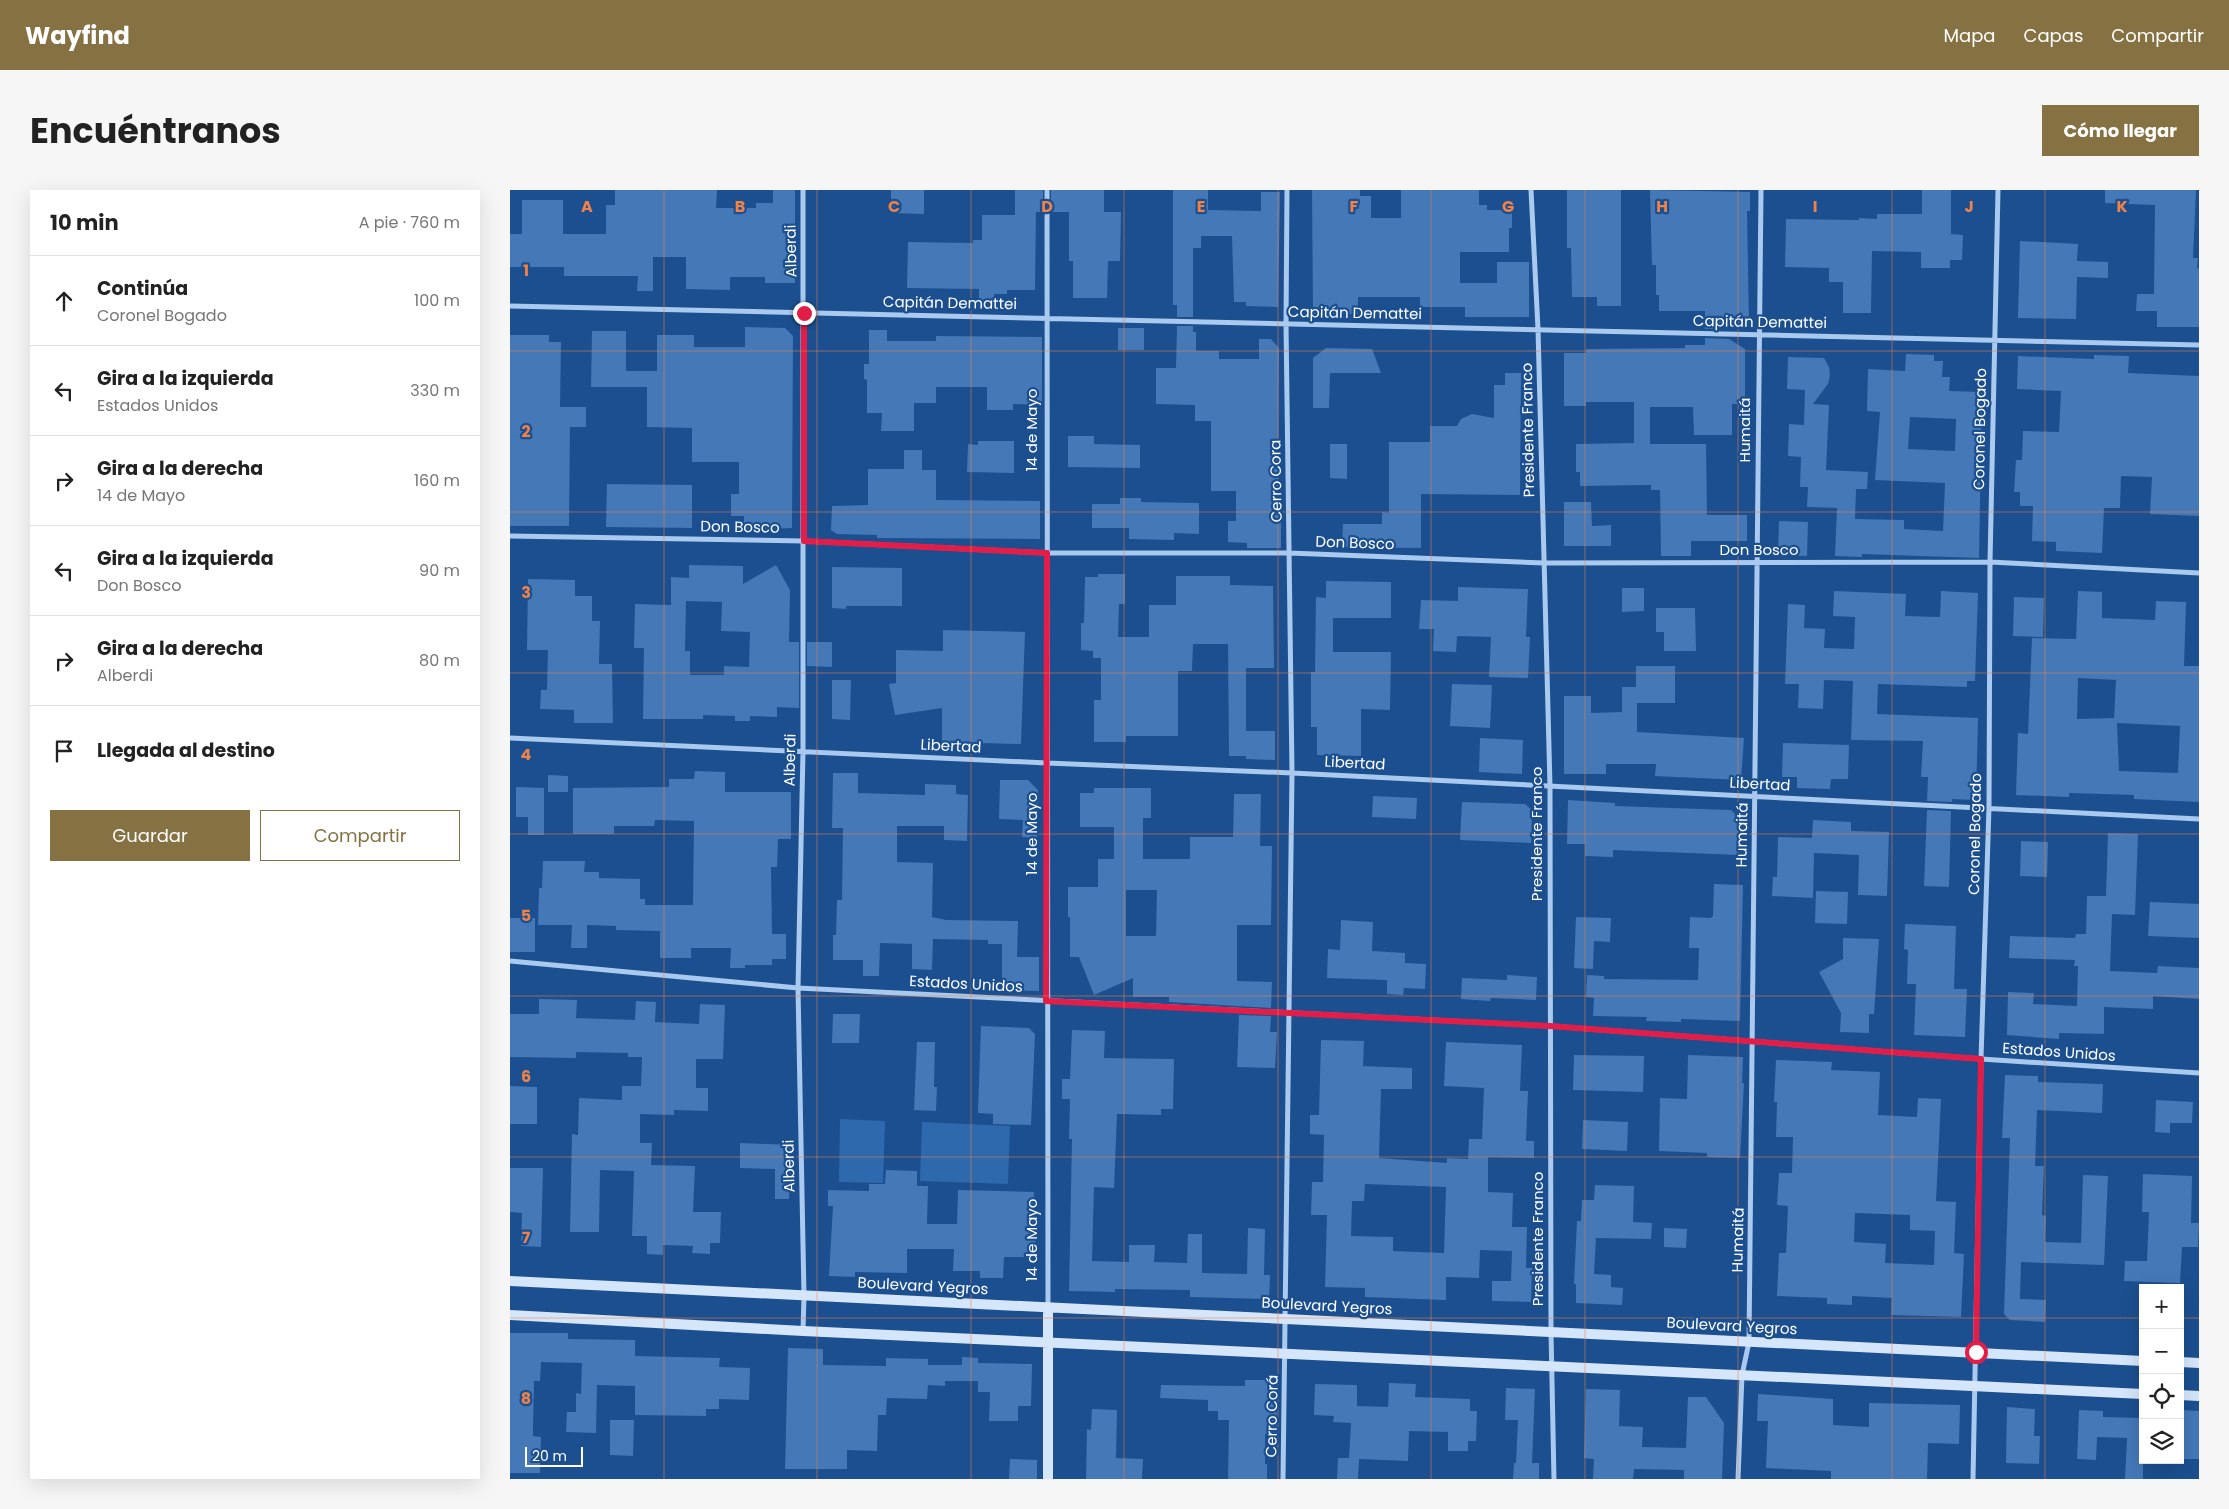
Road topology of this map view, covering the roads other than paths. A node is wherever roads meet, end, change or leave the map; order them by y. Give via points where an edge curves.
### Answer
1 (803, 190) edge
2 (1048, 190) edge
3 (1287, 190) edge
4 (1532, 190) edge
5 (1761, 190) edge
6 (1998, 190) edge
7 (510, 306) edge
8 (804, 313) junction
9 (1047, 318) junction
10 (1286, 324) junction
11 (1538, 329) junction
12 (1758, 334) junction
13 (1995, 340) junction
14 (2199, 344) edge
15 (510, 536) edge
16 (804, 541) junction
17 (1047, 553) junction
18 (1289, 553) junction
19 (1757, 562) junction
20 (1990, 562) junction
21 (1544, 563) junction
22 (2199, 573) edge
23 (510, 738) edge
24 (803, 751) junction
25 (1047, 763) junction
26 (1292, 773) junction
27 (1550, 786) junction
28 (1755, 797) junction
29 (1989, 807) junction
30 (2199, 819) edge
31 (510, 961) edge
32 (798, 988) junction
33 (1046, 1001) junction
34 (1289, 1014) junction
35 (1550, 1026) junction
36 (1752, 1041) junction
37 (1981, 1059) junction
38 (2199, 1074) edge
39 (510, 1282) edge
40 (804, 1296) junction
41 (1048, 1308) junction
42 (510, 1315) edge
43 (1286, 1319) junction
44 (803, 1331) junction
45 (1551, 1332) junction
46 (1048, 1342) junction
47 (1749, 1342) junction
48 (1976, 1352) junction
49 (1285, 1353) junction
50 (2139, 1360) edge
51 (2184, 1362) edge
52 (2199, 1363) edge
53 (1552, 1366) junction
54 (1742, 1375) junction
55 (1976, 1386) junction
56 (2139, 1394) edge
57 (2184, 1395) edge
58 (2199, 1396) edge
59 (1048, 1479) edge
60 (1284, 1479) edge
61 (1554, 1479) edge
62 (1738, 1479) edge
63 (1973, 1479) edge

1 - 8 street, Alberdi
2 - 9 street, 14 de Mayo
3 - 10 street, Cerro Cora
4 - 11 street, Presidente Franco
5 - 12 street, Humaitá
6 - 13 street, Coronel Bogado
7 - 8 street, Capitán Demattei
8 - 9 street, Capitán Demattei
8 - 16 street, Alberdi
9 - 10 street, Capitán Demattei
9 - 17 street, 14 de Mayo
10 - 11 street, Capitán Demattei
10 - 18 street, Cerro Cora
11 - 12 street, Capitán Demattei
11 - 21 street, Presidente Franco
12 - 13 street, Capitán Demattei
12 - 19 street, Humaitá
13 - 14 street, Capitán Demattei
13 - 20 street, Coronel Bogado
15 - 16 street, Don Bosco
16 - 17 street, Don Bosco
16 - 24 street, Alberdi
17 - 18 street, Don Bosco
17 - 25 street, 14 de Mayo
18 - 21 street, Don Bosco
18 - 26 street, Cerro Cora
19 - 20 street, Don Bosco
19 - 21 street, Don Bosco
19 - 28 street, Humaitá
20 - 22 street, Don Bosco
20 - 29 street, Coronel Bogado
21 - 27 street, Presidente Franco
23 - 24 street, Libertad
24 - 25 street, Libertad
24 - 32 street, Alberdi
25 - 26 street, Libertad
25 - 33 street, 14 de Mayo
26 - 27 street, Libertad
26 - 34 street, Cerro Cora
27 - 28 street, Libertad
27 - 35 street, Presidente Franco
28 - 29 street, Libertad
28 - 36 street, Humaitá
29 - 30 street, Libertad
29 - 37 street, Coronel Bogado
31 - 32 street, Estados Unidos
32 - 33 street, Estados Unidos
32 - 40 street, Alberdi
33 - 34 street, Estados Unidos
33 - 41 street, 14 de Mayo
34 - 35 street, Estados Unidos
34 - 43 street, Cerro Corá
35 - 36 street, Estados Unidos
35 - 45 street, Presidente Franco
36 - 37 street, Estados Unidos
36 - 47 street, Humaitá
37 - 38 street, Estados Unidos
37 - 48 street, Coronel Bogado
39 - 40 main road, Boulevard Yegros
40 - 41 main road, Boulevard Yegros
40 - 44 street, Alberdi
41 - 43 main road, Boulevard Yegros
41 - 46 main road, 14 de Mayo
42 - 44 main road
43 - 45 main road, Boulevard Yegros
43 - 49 street, Cerro Corá
44 - 46 main road
45 - 47 main road, Boulevard Yegros
45 - 53 street, Presidente Franco
46 - 49 main road
46 - 59 main road, 14 de Mayo
47 - 48 main road, Boulevard Yegros
47 - 54 street, Humaitá
48 - 50 main road, Boulevard Yegros
48 - 55 street, Coronel Bogado
49 - 53 main road
49 - 60 street, Cerro Corá
51 - 52 main road
53 - 54 main road
53 - 61 street, Presidente Franco
54 - 55 main road
54 - 62 street, Humaitá
55 - 56 main road
55 - 63 street, Coronel Bogado
57 - 58 main road

